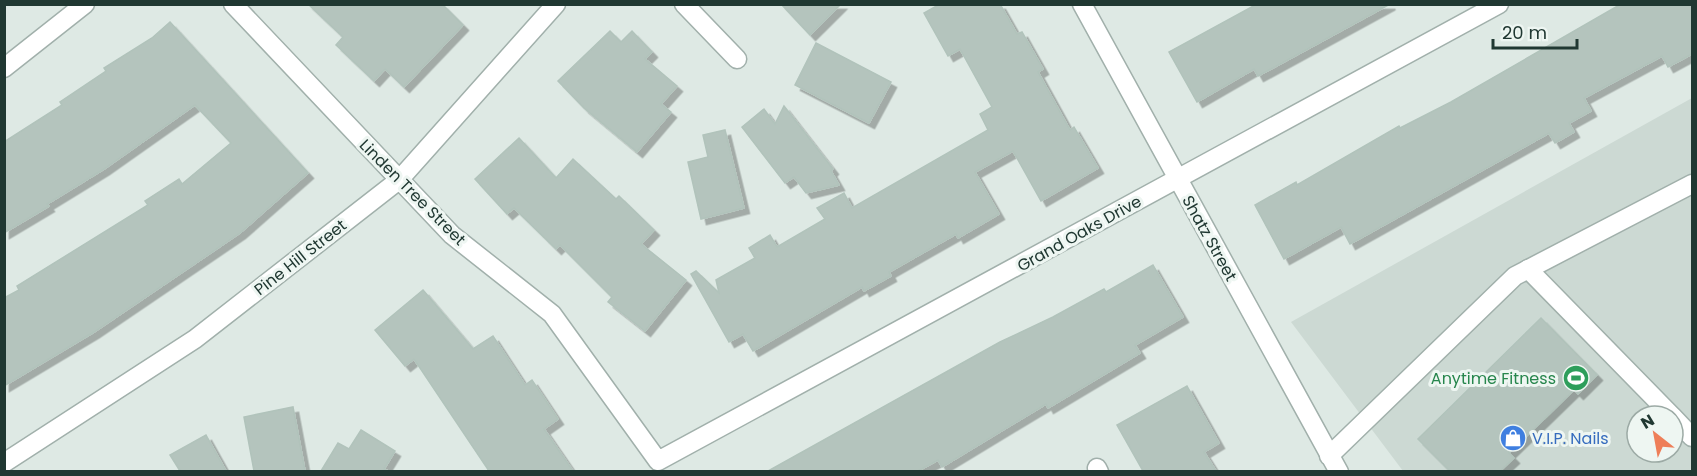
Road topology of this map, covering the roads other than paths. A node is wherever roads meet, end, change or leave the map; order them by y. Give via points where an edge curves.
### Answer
1 (85, 4) edge
2 (233, 4) edge
3 (556, 4) edge
4 (684, 4) edge
5 (1082, 4) edge
6 (1499, 4) edge
7 (737, 60) dead end
8 (4, 68) edge
9 (1178, 179) junction
10 (399, 180) junction
11 (1692, 184) edge
12 (1528, 269) junction
13 (1659, 404) edge
14 (658, 461) joint
15 (4, 463) edge
16 (1334, 464) edge

1 - 8 street
2 - 10 street, Linden Tree Street
3 - 10 street, Pine Hill Street
4 - 7 street
5 - 9 street, Shatz Street
6 - 9 street, Grand Oaks Drive
9 - 14 street, Grand Oaks Drive
9 - 16 street, Shatz Street
10 - 14 street, Linden Tree Street via 452,235 552,314
10 - 15 street, Pine Hill Street via 195,339
11 - 12 street
12 - 13 street
12 - 16 street via 1515,276

